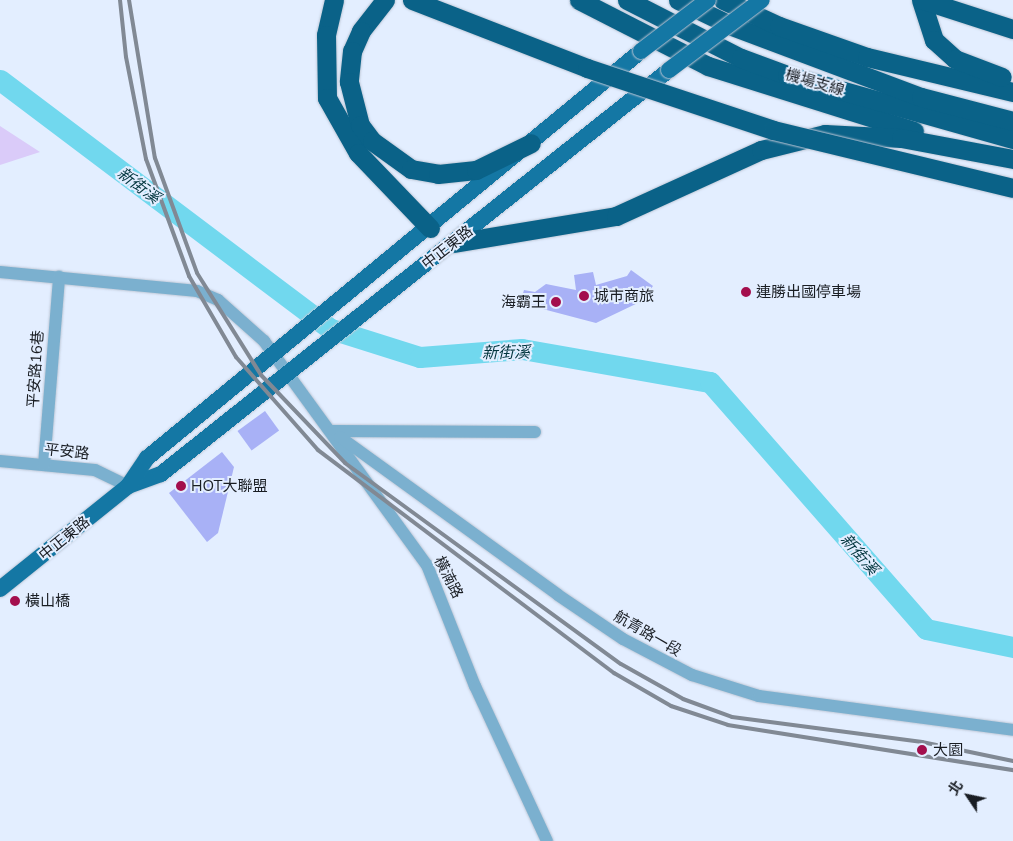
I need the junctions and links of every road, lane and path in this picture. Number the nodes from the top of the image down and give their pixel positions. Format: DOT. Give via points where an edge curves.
graph roads {
  1 [pos="334,0"];
  2 [pos="385,0"];
  3 [pos="412,0"];
  4 [pos="579,0"];
  5 [pos="627,0"];
  6 [pos="678,0"];
  7 [pos="708,0"];
  8 [pos="723,0"];
  9 [pos="762,0"];
  10 [pos="922,0"];
  11 [pos="590,5"];
  12 [pos="1013,29"];
  13 [pos="1013,80"];
  14 [pos="1013,92"];
  15 [pos="1013,121"];
  16 [pos="1013,139"];
  17 [pos="531,143"];
  18 [pos="1005,157"];
  19 [pos="1013,188"];
  20 [pos="430,228"];
  21 [pos="450,245"];
  22 [pos="0,272"];
  23 [pos="59,277"];
  24 [pos="274,354"];
  25 [pos="289,373"];
  26 [pos="329,427"];
  27 [pos="535,432"];
  28 [pos="0,461"];
  29 [pos="44,465"];
  30 [pos="128,486"];
  31 [pos="0,589"];
  32 [pos="1013,730"];
  33 [pos="547,841"];
  1 -- 20 [label="highway" via="326,35 327,98 358,153"];
  2 -- 17 [label="highway" via="361,31 352,51 349,82 360,125 372,141 411,169 438,174 476,170"];
  3 -- 19 [label="highway, bridge" via="587,68 755,124 875,158"];
  4 -- 11 [label="highway"];
  5 -- 16 [label="highway, 機場支線" via="778,72"];
  6 -- 15 [label="highway, 機場支線" via="732,26 921,97"];
  7 -- 17 [label="main road, 中正東路, bridge"];
  8 -- 14 [label="highway" via="779,26 867,57"];
  9 -- 21 [label="main road, 中正東路, bridge"];
  10 -- 12 [label="highway"];
  10 -- 13 [label="highway" via="934,40 955,59"];
  11 -- 18 [label="highway" via="708,66"];
  17 -- 20 [label="main road, 中正東路"];
  18 -- 21 [label="highway" via="901,138 825,134 761,150 616,216"];
  20 -- 21 [label="main road"];
  20 -- 24 [label="main road, 中正東路"];
  21 -- 25 [label="main road, 中正東路"];
  22 -- 23 [label="street, 橫湳路"];
  23 -- 24 [label="street, 橫湳路" via="208,294"];
  23 -- 29 [label="street, 平安路16巷"];
  24 -- 25 [label="street, 橫湳路"];
  24 -- 30 [label="main road, 中正東路" via="147,458"];
  25 -- 26 [label="street, 橫湳路"];
  25 -- 30 [label="main road, 中正東路" via="161,474"];
  26 -- 27 [label="street"];
  26 -- 32 [label="street, 航青路一段" via="558,595 623,639 692,675 769,698"];
  26 -- 33 [label="street, 橫湳路" via="427,565 475,686"];
  28 -- 29 [label="street, 平安路"];
  29 -- 30 [label="street, 平安路" via="95,470"];
  30 -- 31 [label="main road, 中正東路"];
}
